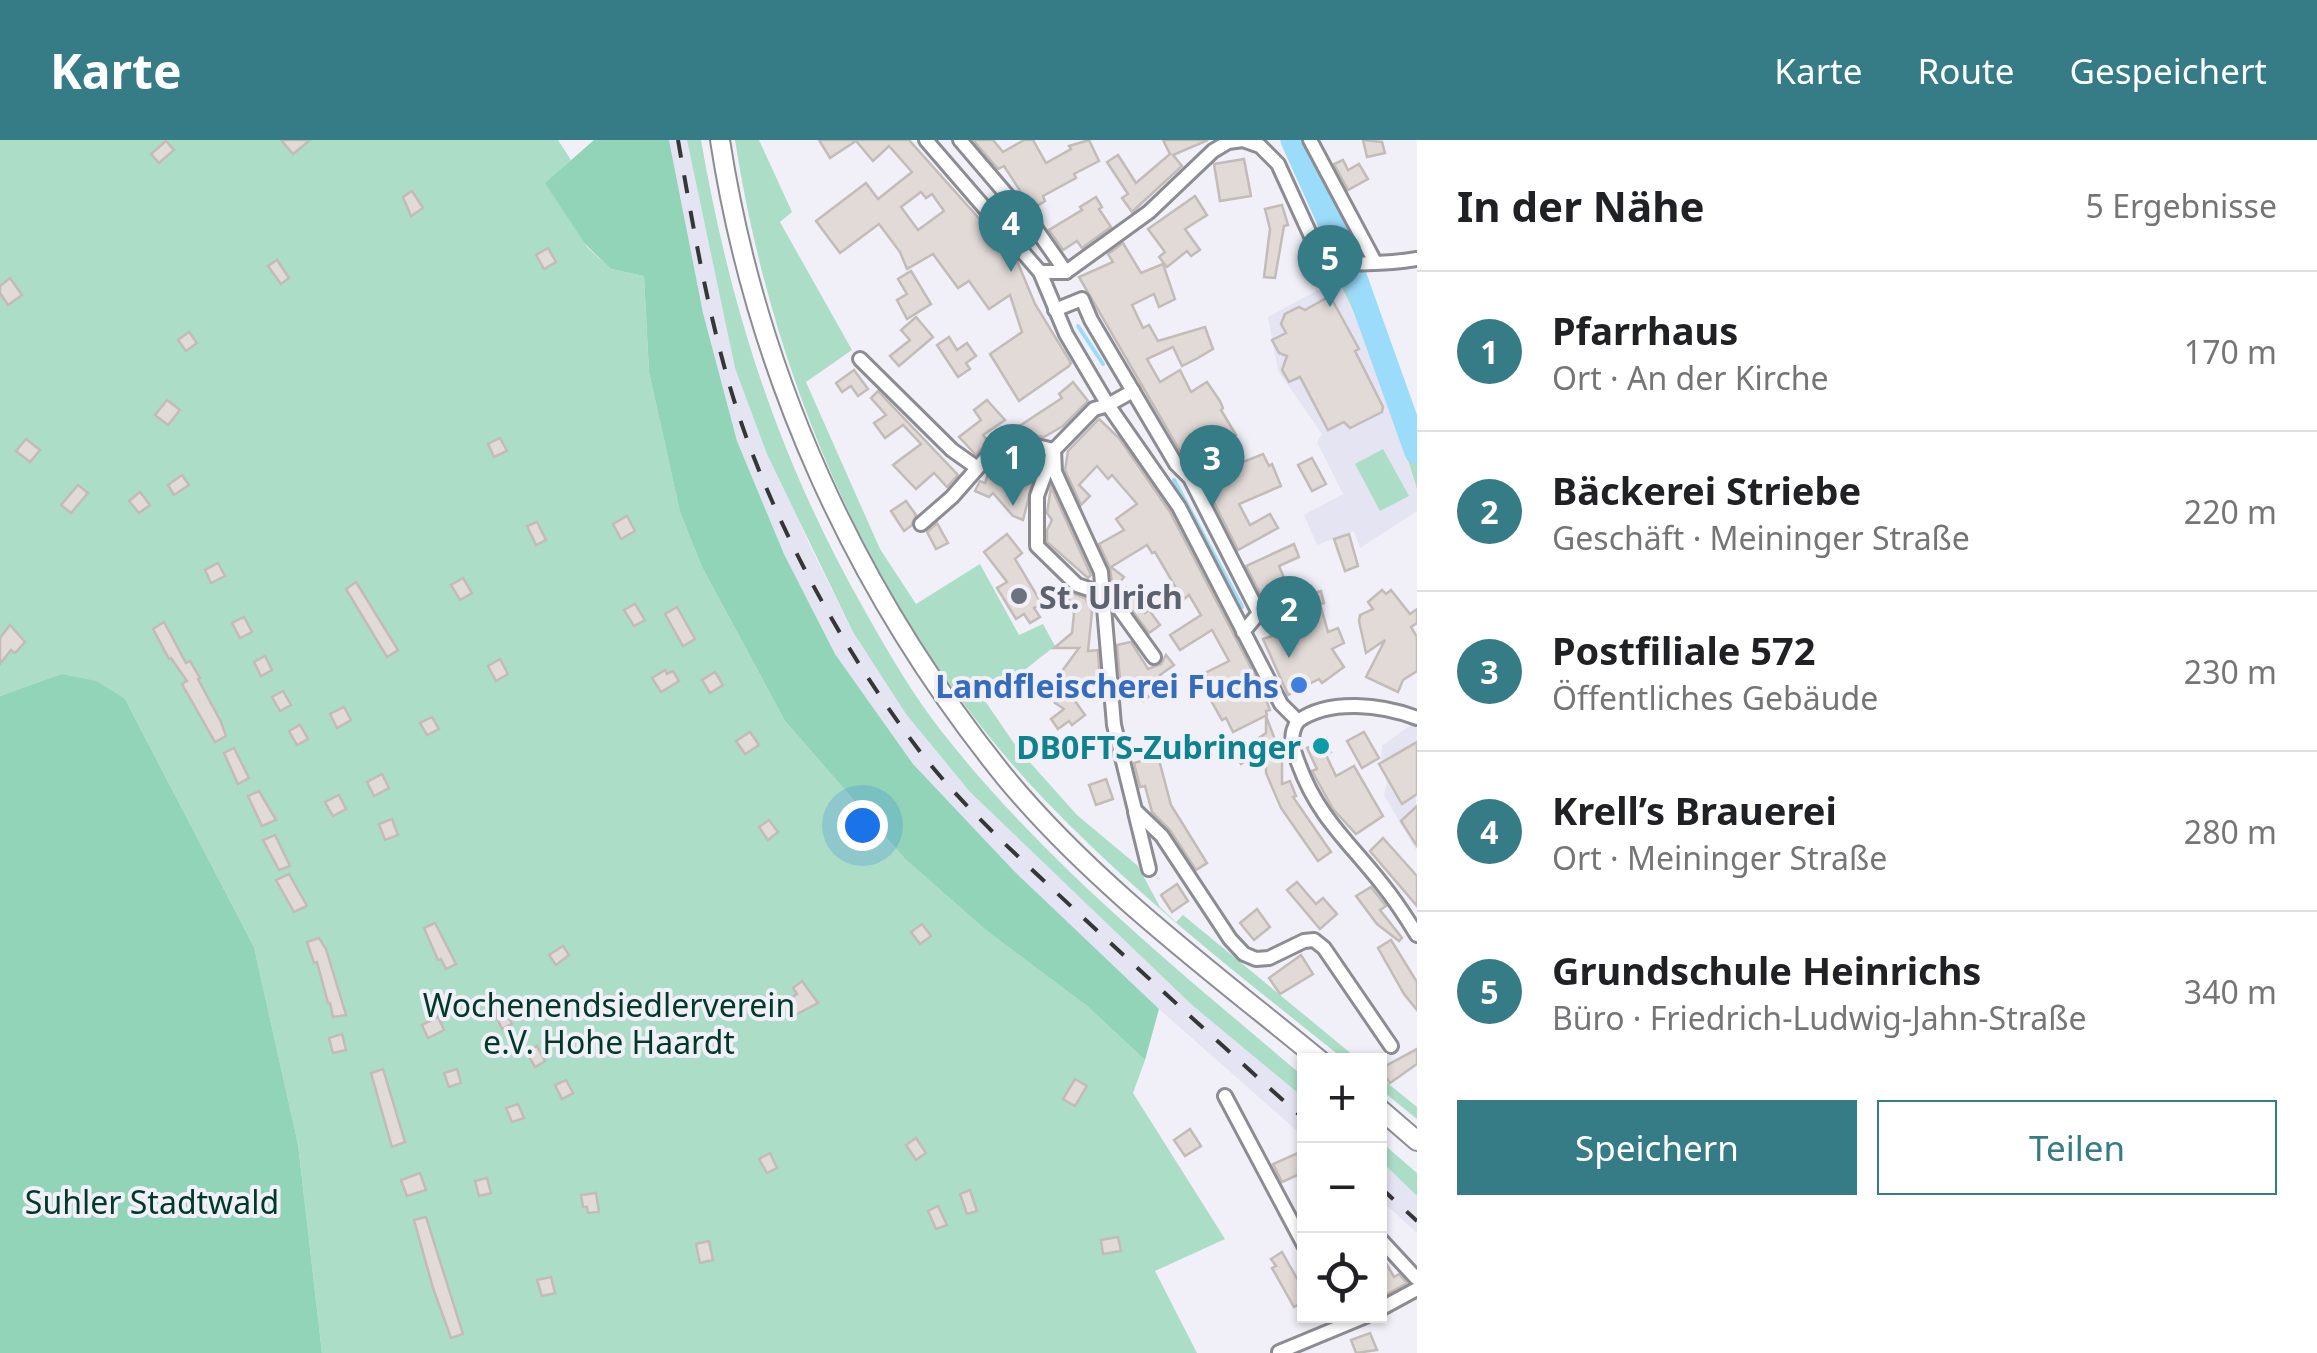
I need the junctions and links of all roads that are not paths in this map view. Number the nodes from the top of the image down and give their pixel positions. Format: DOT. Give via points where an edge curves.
graph roads {
  1 [pos="720,140"];
  2 [pos="926,140"];
  3 [pos="960,140"];
  4 [pos="1310,140"];
  5 [pos="1417,260"];
  6 [pos="1370,262"];
  7 [pos="1040,272"];
  8 [pos="1066,272"];
  9 [pos="1055,310"];
  10 [pos="860,360"];
  11 [pos="1133,391"];
  12 [pos="1108,405"];
  13 [pos="1054,450"];
  14 [pos="1176,464"];
  15 [pos="976,467"];
  16 [pos="1159,475"];
  17 [pos="921,524"];
  18 [pos="1210,542"];
  19 [pos="1104,594"];
  20 [pos="1243,632"];
  21 [pos="1154,657"];
  22 [pos="1417,718"];
  23 [pos="1298,721"];
  24 [pos="1135,810"];
  25 [pos="1149,869"];
  26 [pos="1417,935"];
  27 [pos="1391,1046"];
  28 [pos="1312,1053"];
  29 [pos="1225,1096"];
  30 [pos="1387,1115"];
  31 [pos="1417,1141"];
  32 [pos="1298,1233"];
  33 [pos="1387,1246"];
  34 [pos="1417,1278"];
  35 [pos="1417,1289"];
  36 [pos="1387,1305"];
  37 [pos="1349,1323"];
  38 [pos="1279,1352"];
  1 -- 28 [label="main road" via="777,374 858,556 925,670 1006,778 1100,876"];
  2 -- 7 [label="street"];
  3 -- 8 [label="street"];
  4 -- 6 [label="street"];
  5 -- 6 [label="street"];
  6 -- 8 [label="street" via="1321,258 1278,164 1243,140 1213,151 1149,212"];
  7 -- 8 [label="street"];
  7 -- 9 [label="street"];
  9 -- 11 [label="street" via="1082,299"];
  9 -- 12 [label="street"];
  10 -- 15 [label="street"];
  11 -- 12 [label="street"];
  11 -- 14 [label="street"];
  12 -- 13 [label="street" via="1094,408"];
  12 -- 16 [label="street"];
  13 -- 15 [label="street" via="1005,444"];
  13 -- 19 [label="street" via="1056,472 1101,572"];
  13 -- 19 [label="street" via="1037,496 1037,546 1078,585"];
  14 -- 16 [label="street"];
  14 -- 18 [label="street" via="1190,478"];
  15 -- 17 [label="street"];
  16 -- 18 [label="street"];
  18 -- 20 [label="street"];
  18 -- 20 [label="street" via="1259,613"];
  19 -- 21 [label="street"];
  19 -- 24 [label="street" via="1114,725"];
  20 -- 23 [label="street" via="1281,704"];
  22 -- 23 [label="street" via="1372,706 1318,711"];
  23 -- 26 [label="street" via="1292,741 1308,790"];
  24 -- 25 [label="street"];
  24 -- 27 [label="street" via="1162,836 1244,954 1269,958 1314,940"];
  29 -- 32 [label="street"];
  30 -- 31 [label="main road"];
  33 -- 34 [label="street"];
  35 -- 36 [label="street"];
  37 -- 38 [label="street"];
}
